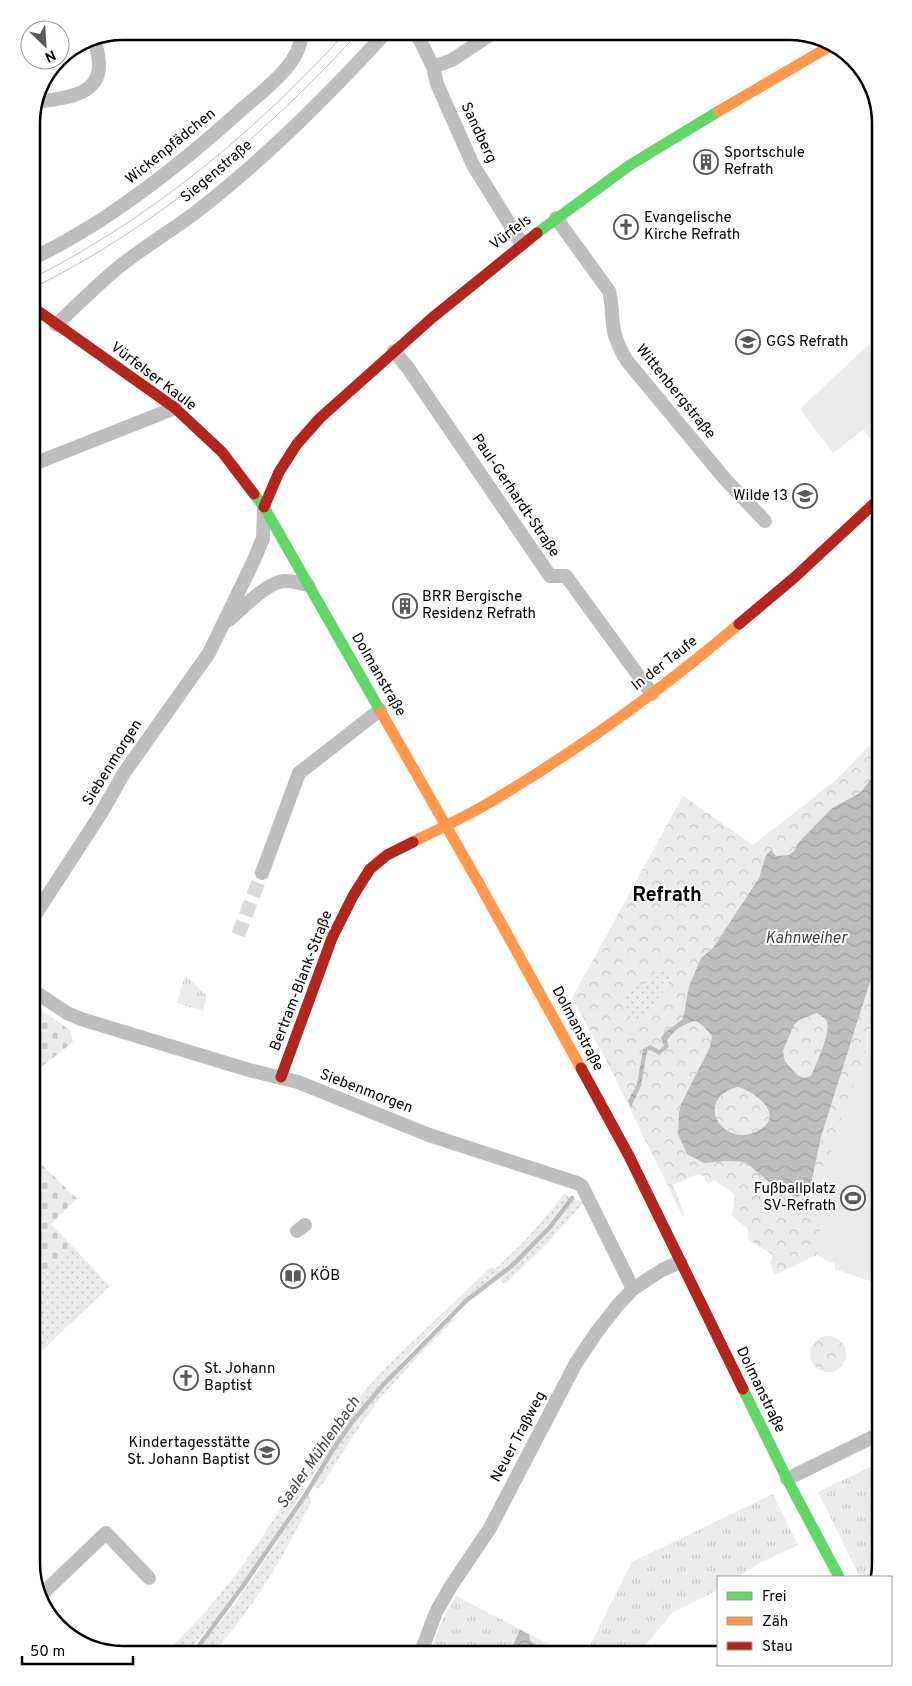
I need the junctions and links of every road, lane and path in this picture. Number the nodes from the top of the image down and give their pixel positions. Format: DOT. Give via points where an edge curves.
graph roads {
  1 [pos="299,40"];
  2 [pos="378,40"];
  3 [pos="420,40"];
  4 [pos="482,40"];
  5 [pos="96,44"];
  6 [pos="827,49"];
  7 [pos="433,67"];
  8 [pos="43,101"];
  9 [pos="556,218"];
  10 [pos="522,244"];
  11 [pos="40,254"];
  12 [pos="40,313"];
  13 [pos="56,325"];
  14 [pos="394,351"];
  15 [pos="175,408"];
  16 [pos="40,461"];
  17 [pos="872,505"];
  18 [pos="264,507"];
  19 [pos="765,521"];
  20 [pos="308,585"];
  21 [pos="224,624"];
  22 [pos="652,694"];
  23 [pos="380,710"];
  24 [pos="446,825"];
  25 [pos="262,872"];
  26 [pos="40,907"];
  27 [pos="40,996"];
  28 [pos="281,1077"];
  29 [pos="680,1262"];
  30 [pos="633,1289"];
  31 [pos="872,1437"];
  32 [pos="787,1479"];
  33 [pos="838,1576"];
  34 [pos="149,1578"];
  35 [pos="45,1591"];
  36 [pos="423,1646"];
  1 -- 11 [label="street, Wickenpfädchen" via="298,50 283,72 200,147 113,212"];
  2 -- 13 [label="street, Siegenstraße" via="304,118 246,171 199,210 114,271"];
  3 -- 7 [label="street, Sandberg"];
  4 -- 7 [label="street" via="452,60"];
  5 -- 8 [label="street" via="100,63 95,82 77,96"];
  6 -- 9 [label="street, Vürfels" via="652,150"];
  7 -- 10 [label="street, Sandberg" via="474,164"];
  9 -- 10 [label="street, Vürfels"];
  9 -- 19 [label="street, Wittenbergstraße" via="608,291 614,333 627,361 725,479"];
  10 -- 14 [label="street, Vürfels"];
  12 -- 13 [label="street, Vürfelser Kaule"];
  13 -- 15 [label="street, Vürfelser Kaule"];
  14 -- 18 [label="street, Vürfels" via="320,418 297,444 279,472"];
  14 -- 22 [label="street, Paul-Gerhardt-Straße" via="550,576 566,576"];
  15 -- 16 [label="street"];
  15 -- 18 [label="street, Vürfelser Kaule" via="222,452"];
  17 -- 22 [label="street, In der Taufe" via="795,576"];
  18 -- 20 [label="street, Dolmanstraße"];
  18 -- 21 [label="street, Siebenmorgen" via="263,538"];
  20 -- 21 [label="street, Siebenmorgen" via="279,582"];
  20 -- 23 [label="street, Dolmanstraße"];
  21 -- 26 [label="street, Siebenmorgen" via="209,654 124,773"];
  22 -- 24 [label="street, In der Taufe" via="541,771"];
  23 -- 24 [label="street, Dolmanstraße"];
  23 -- 25 [label="street" via="299,773"];
  24 -- 28 [label="street, Bertram-Blank-Straße" via="387,855 365,876 332,938"];
  24 -- 29 [label="street, Dolmanstraße" via="629,1156"];
  27 -- 28 [label="street, Siebenmorgen" via="81,1019"];
  28 -- 30 [label="street, Siebenmorgen" via="430,1134 582,1186"];
  29 -- 30 [label="street, Neuer Traßweg"];
  29 -- 32 [label="street, Dolmanstraße"];
  30 -- 36 [label="street, Neuer Traßweg" via="616,1306 576,1364 490,1528 436,1612"];
  31 -- 32 [label="street"];
  32 -- 33 [label="street, Dolmanstraße"];
  34 -- 35 [label="street" via="106,1534"];
}
